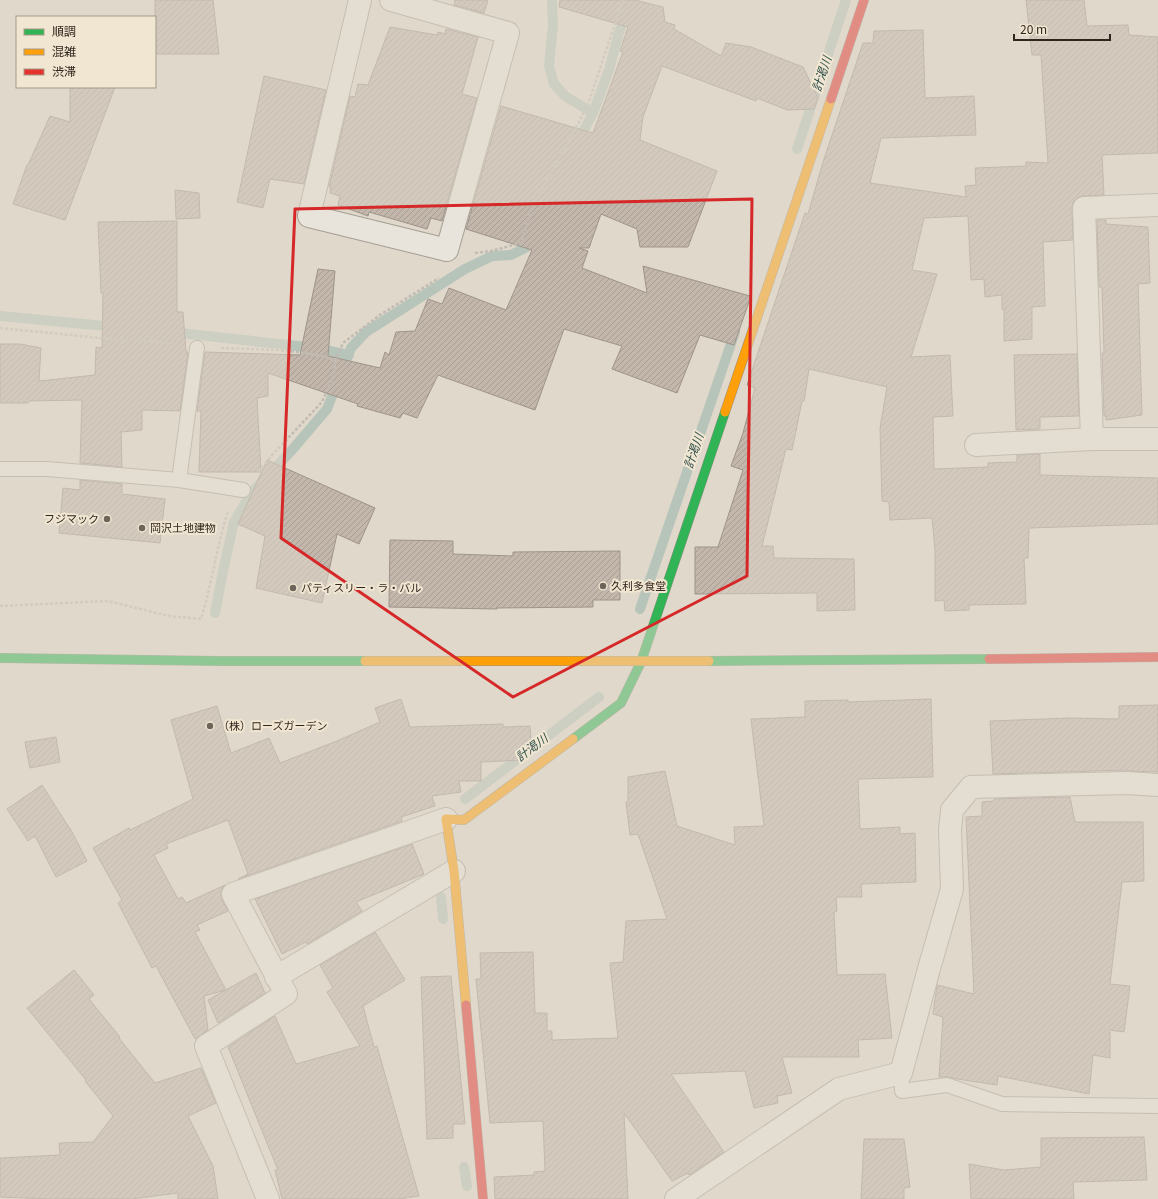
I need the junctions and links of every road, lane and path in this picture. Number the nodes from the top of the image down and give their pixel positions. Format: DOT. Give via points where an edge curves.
graph roads {
  1 [pos="360,0"];
  2 [pos="391,0"];
  3 [pos="623,0"];
  4 [pos="864,0"];
  5 [pos="584,112"];
  6 [pos="1158,205"];
  7 [pos="0,328"];
  8 [pos="343,343"];
  9 [pos="197,348"];
  10 [pos="335,361"];
  11 [pos="1092,439"];
  12 [pos="1158,439"];
  13 [pos="976,444"];
  14 [pos="0,469"];
  15 [pos="179,480"];
  16 [pos="243,490"];
  17 [pos="0,606"];
  18 [pos="1158,657"];
  19 [pos="0,658"];
  20 [pos="641,662"];
  21 [pos="1158,785"];
  22 [pos="446,819"];
  23 [pos="454,871"];
  24 [pos="276,977"];
  25 [pos="901,1073"];
  26 [pos="1158,1106"];
  27 [pos="268,1199"];
  28 [pos="483,1199"];
  29 [pos="676,1199"];
  1 -- 2 [label="street" via="309,216 447,250 508,33"];
  3 -- 5 [label="path"];
  4 -- 20 [label="street"];
  6 -- 11 [label="street" via="1084,208"];
  7 -- 9 [label="path" via="173,342"];
  8 -- 10 [label="path"];
  9 -- 10 [label="path" via="290,351 327,356"];
  9 -- 15 [label="lane"];
  10 -- 16 [label="path" via="334,375 322,402"];
  11 -- 12 [label="street"];
  11 -- 13 [label="street"];
  14 -- 15 [label="lane" via="47,469"];
  15 -- 16 [label="lane"];
  16 -- 17 [label="path" via="230,506 221,532 201,619 169,616 108,602"];
  18 -- 20 [label="street"];
  19 -- 20 [label="street"];
  20 -- 22 [label="street" via="621,703 464,820"];
  21 -- 25 [label="street" via="1127,783 971,787 952,810 952,889"];
  22 -- 23 [label="street"];
  22 -- 24 [label="street" via="233,894"];
  23 -- 24 [label="street"];
  23 -- 28 [label="street"];
  24 -- 27 [label="street" via="286,994 206,1046"];
  25 -- 26 [label="lane" via="902,1090 947,1085 1002,1104"];
  25 -- 29 [label="street" via="839,1089"];
}
